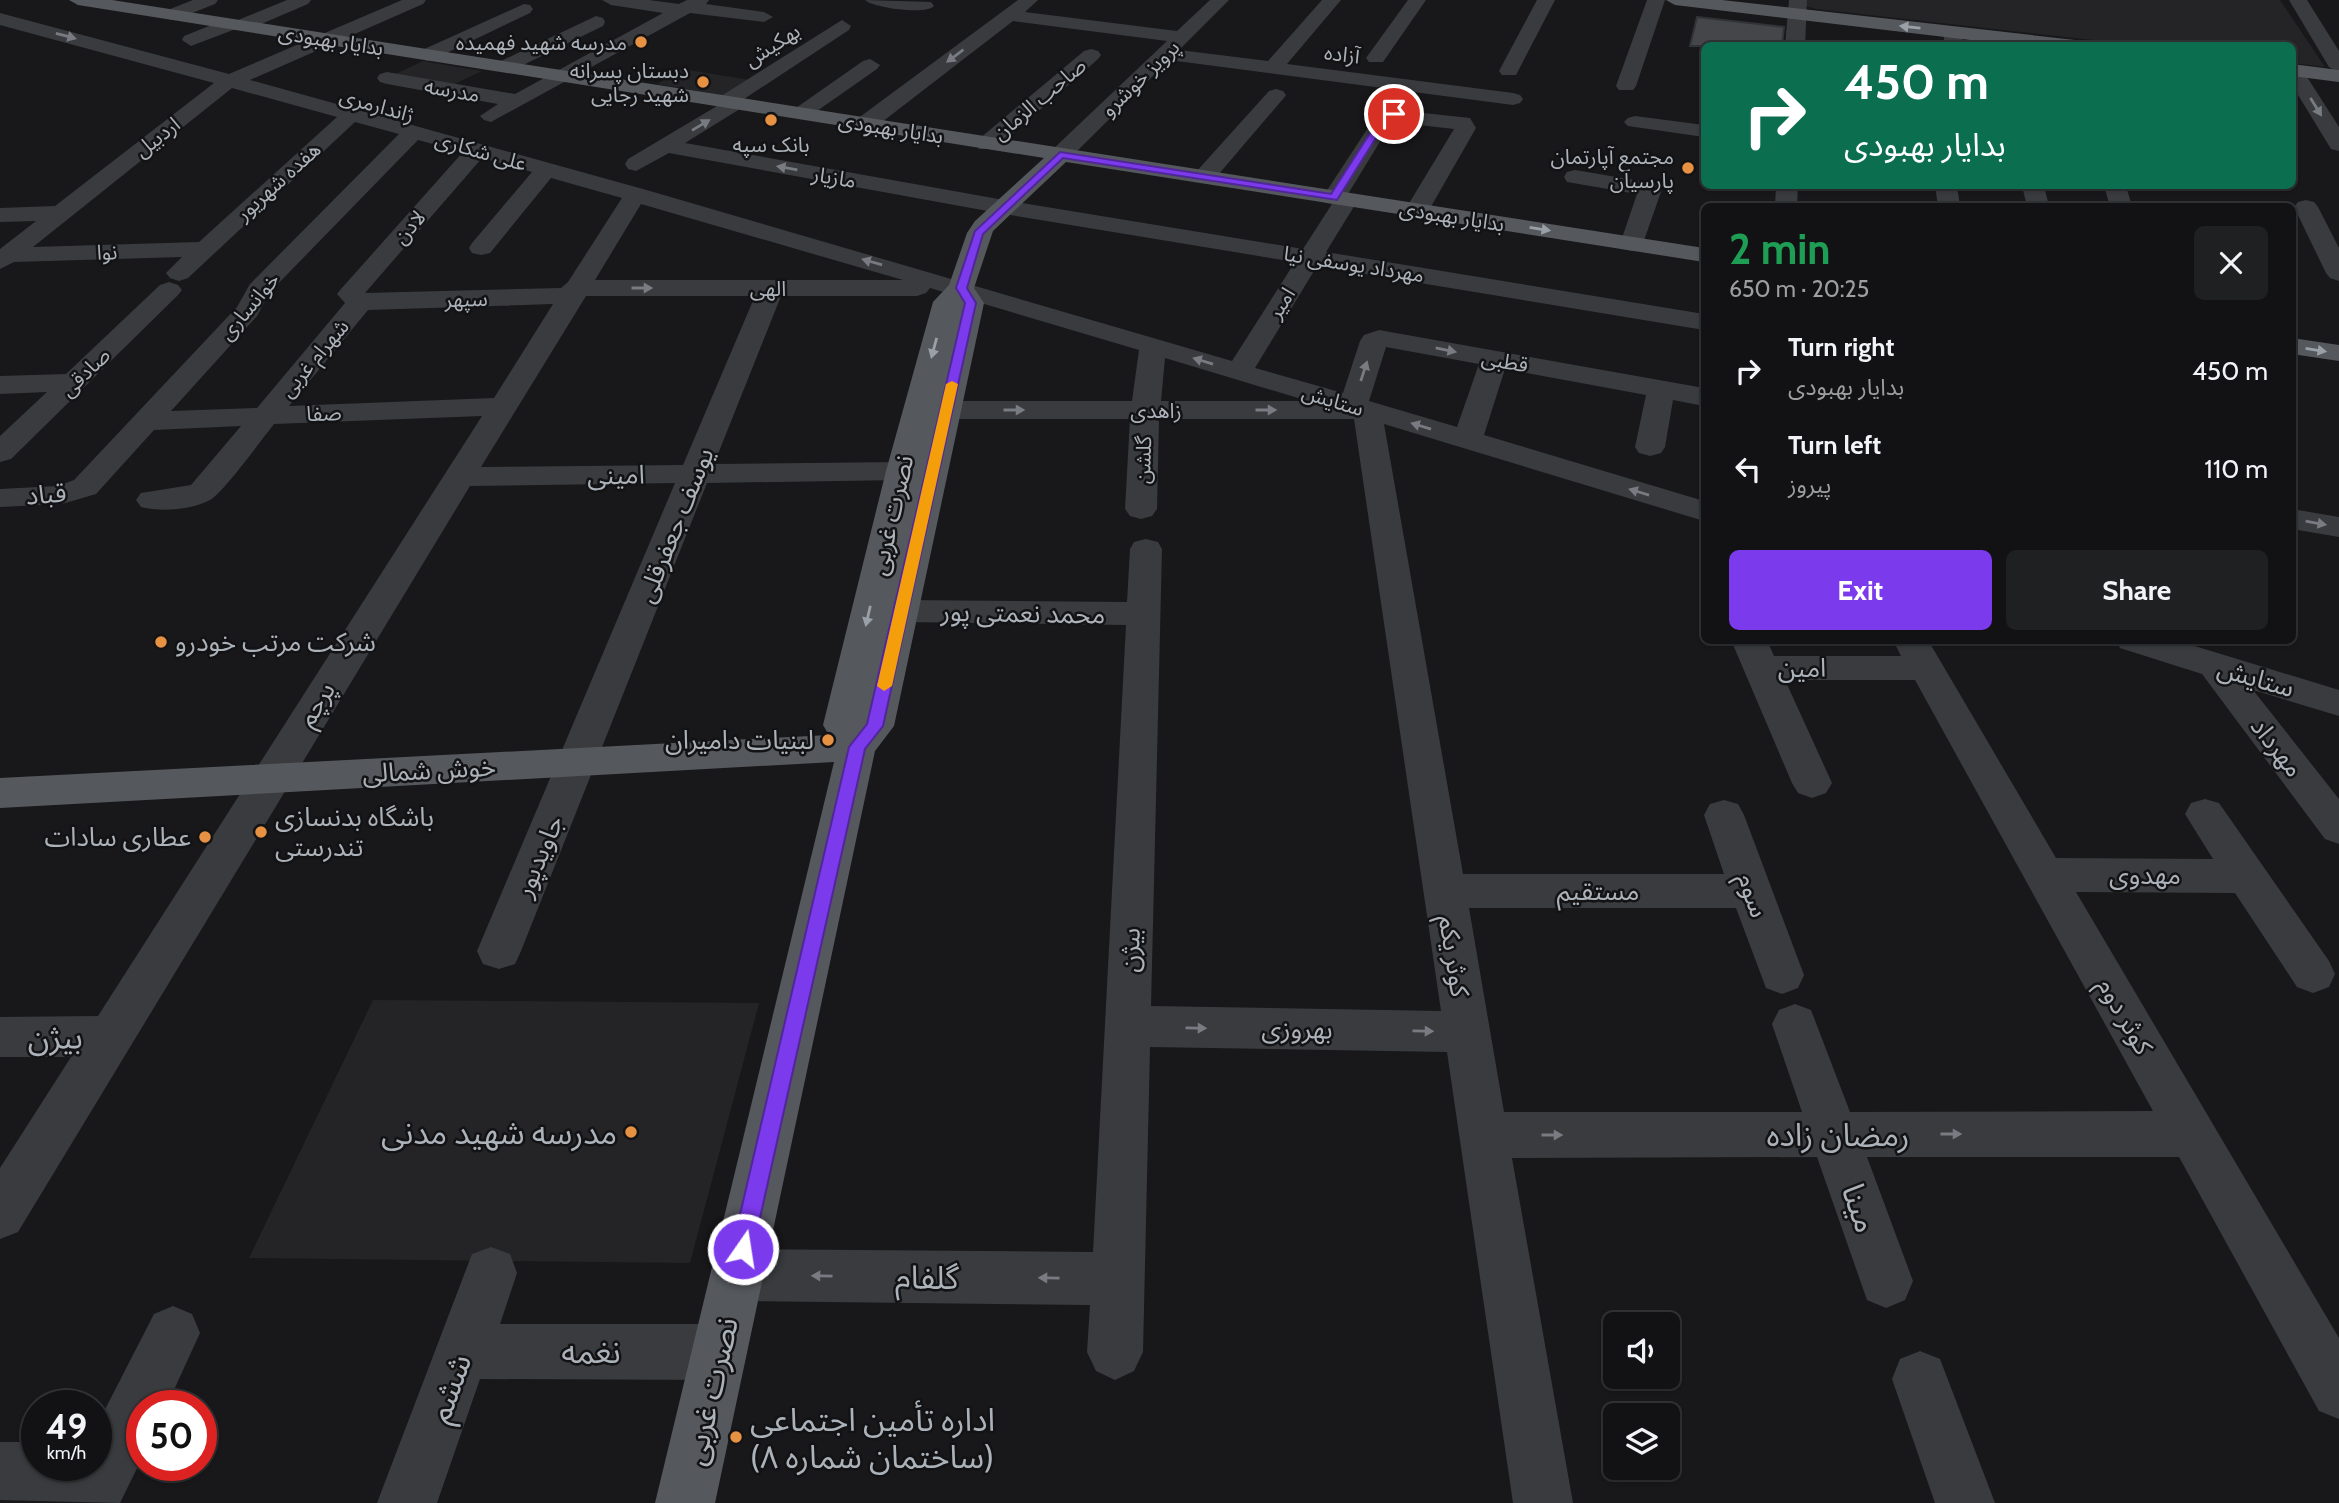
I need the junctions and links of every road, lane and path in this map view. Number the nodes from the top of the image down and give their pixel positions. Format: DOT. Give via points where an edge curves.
graph roads {
  1 [pos="78,0"];
  2 [pos="209,0"];
  3 [pos="302,0"];
  4 [pos="417,0"];
  5 [pos="611,0"];
  6 [pos="874,0"];
  7 [pos="1029,0"];
  8 [pos="1220,0"];
  9 [pos="1332,0"];
  10 [pos="1417,0"];
  11 [pos="1546,0"];
  12 [pos="1656,0"];
  13 [pos="1675,0"];
  14 [pos="2298,0"];
  15 [pos="113,2"];
  16 [pos="1709,2"];
  17 [pos="929,3"];
  18 [pos="690,6"];
  19 [pos="1797,7"];
  20 [pos="524,9"];
  21 [pos="171,15"];
  22 [pos="1009,15"];
  23 [pos="764,18"];
  24 [pos="908,18"];
  25 [pos="0,19"];
  26 [pos="596,22"];
  27 [pos="235,25"];
  28 [pos="842,26"];
  29 [pos="1181,37"];
  30 [pos="1953,38"];
  31 [pos="329,39"];
  32 [pos="191,40"];
  33 [pos="1795,42"];
  34 [pos="2014,42"];
  35 [pos="150,43"];
  36 [pos="1165,54"];
  37 [pos="427,55"];
  38 [pos="1091,55"];
  39 [pos="1376,58"];
  40 [pos="870,65"];
  41 [pos="504,67"];
  42 [pos="2339,67"];
  43 [pos="1273,68"];
  44 [pos="2296,70"];
  45 [pos="254,71"];
  46 [pos="1509,71"];
  47 [pos="2296,75"];
  48 [pos="564,76"];
  49 [pos="2339,76"];
  50 [pos="387,78"];
  51 [pos="231,80"];
  52 [pos="1626,86"];
  53 [pos="1276,95"];
  54 [pos="1513,99"];
  55 [pos="517,101"];
  56 [pos="731,103"];
  57 [pos="352,114"];
  58 [pos="800,114"];
  59 [pos="491,116"];
  60 [pos="1635,122"];
  61 [pos="864,124"];
  62 [pos="1701,131"];
  63 [pos="413,132"];
  64 [pos="987,144"];
  65 [pos="2339,144"];
  66 [pos="665,146"];
  67 [pos="477,150"];
  68 [pos="1060,155"];
  69 [pos="636,164"];
  70 [pos="547,170"];
  71 [pos="1203,177"];
  72 [pos="1576,177"];
  73 [pos="686,191"];
  74 [pos="635,195"];
  75 [pos="1340,199"];
  76 [pos="1004,207"];
  77 [pos="2306,207"];
  78 [pos="1417,211"];
  79 [pos="62,213"];
  80 [pos="0,215"];
  81 [pos="1632,244"];
  82 [pos="813,246"];
  83 [pos="205,248"];
  84 [pos="481,248"];
  85 [pos="1701,255"];
  86 [pos="1310,257"];
  87 [pos="4,258"];
  88 [pos="2339,273"];
  89 [pos="174,281"];
  90 [pos="783,288"];
  91 [pos="961,288"];
  92 [pos="572,292"];
  93 [pos="361,301"];
  94 [pos="1701,322"];
  95 [pos="1153,345"];
  96 [pos="2296,347"];
  97 [pos="2339,353"];
  98 [pos="1495,359"];
  99 [pos="1239,371"];
  100 [pos="74,383"];
  101 [pos="0,385"];
  102 [pos="1661,389"];
  103 [pos="1701,396"];
  104 [pos="501,406"];
  105 [pos="1360,408"];
  106 [pos="946,410"];
  107 [pos="1145,410"];
  108 [pos="266,415"];
  109 [pos="148,421"];
  110 [pos="1467,440"];
  111 [pos="1650,447"];
  112 [pos="0,453"];
  113 [pos="901,471"];
  114 [pos="696,474"];
  115 [pos="457,477"];
  116 [pos="89,483"];
  117 [pos="14,497"];
  118 [pos="152,500"];
  119 [pos="1141,509"];
  120 [pos="1697,509"];
  121 [pos="2296,520"];
  122 [pos="0,526"];
  123 [pos="1701,527"];
  124 [pos="2339,527"];
  125 [pos="1146,549"];
  126 [pos="903,611"];
  127 [pos="1144,614"];
  128 [pos="2146,644"];
  129 [pos="1755,654"];
  130 [pos="1918,654"];
  131 [pos="2215,666"];
  132 [pos="2339,702"];
  133 [pos="857,747"];
  134 [pos="579,762"];
  135 [pos="270,779"];
  136 [pos="1812,783"];
  137 [pos="0,793"];
  138 [pos="2206,814"];
  139 [pos="1724,815"];
  140 [pos="2339,828"];
  141 [pos="2044,875"];
  142 [pos="2247,876"];
  143 [pos="1444,891"];
  144 [pos="1751,891"];
  145 [pos="499,951"];
  146 [pos="2313,974"];
  147 [pos="1782,975"];
  148 [pos="1795,1024"];
  149 [pos="1127,1026"];
  150 [pos="1466,1032"];
  151 [pos="110,1036"];
  152 [pos="0,1037"];
  153 [pos="1834,1134"];
  154 [pos="2192,1134"];
  155 [pos="1484,1135"];
  156 [pos="0,1214"];
  157 [pos="491,1273"];
  158 [pos="737,1275"];
  159 [pos="1117,1279"];
  160 [pos="1886,1281"];
  161 [pos="173,1333"];
  162 [pos="462,1351"];
  163 [pos="719,1352"];
  164 [pos="1115,1352"];
  165 [pos="1920,1379"];
  166 [pos="2339,1391"];
  167 [pos="0,1471"];
  168 [pos="97,1488"];
  169 [pos="407,1503"];
  170 [pos="685,1503"];
  171 [pos="1543,1503"];
  172 [pos="1965,1503"];
  1 -- 15 [label="main road, بدایار بهبودی"];
  2 -- 21 [label="street"];
  3 -- 27 [label="street"];
  4 -- 31 [label="street, اردبیل"];
  5 -- 18 [label="street"];
  6 -- 17 [label="street"];
  7 -- 22 [label="street"];
  8 -- 29 [label="street, پرویز خوشرو"];
  9 -- 43 [label="street"];
  10 -- 39 [label="street"];
  11 -- 46 [label="street"];
  12 -- 52 [label="street"];
  13 -- 16 [label="main road"];
  14 -- 42 [label="street"];
  15 -- 21 [label="main road, بدایار بهبودی"];
  16 -- 19 [label="main road"];
  17 -- 24 [label="street"];
  18 -- 23 [label="street"];
  18 -- 48 [label="street"];
  30 -- 19 [label="main road, one-way"];
  19 -- 33 [label="street"];
  20 -- 37 [label="street"];
  21 -- 27 [label="main road, بدایار بهبودی"];
  22 -- 29 [label="street"];
  22 -- 61 [label="street, one-way"];
  25 -- 51 [label="street, علی شکاری, one-way"];
  26 -- 41 [label="street"];
  27 -- 31 [label="main road, بدایار بهبودی"];
  27 -- 32 [label="street"];
  28 -- 56 [label="street, بهکیش"];
  29 -- 36 [label="street, پرویز خوشرو"];
  30 -- 34 [label="main road"];
  31 -- 37 [label="main road, بدایار بهبودی"];
  31 -- 45 [label="street, اردبیل"];
  35 -- 45 [label="street, ژاندارمری"];
  36 -- 43 [label="street, آزاده"];
  36 -- 68 [label="street, پرویز خوشرو"];
  37 -- 41 [label="main road, بدایار بهبودی"];
  38 -- 64 [label="street, صاحب الزمان"];
  40 -- 58 [label="street"];
  41 -- 48 [label="main road, بدایار بهبودی"];
  43 -- 54 [label="street, آزاده"];
  44 -- 49 [label="main road"];
  45 -- 51 [label="street, اردبیل"];
  45 -- 73 [label="street, ژاندارمری"];
  47 -- 65 [label="street, one-way"];
  48 -- 55 [label="street"];
  48 -- 56 [label="main road, بدایار بهبودی"];
  50 -- 55 [label="street, مدرسه"];
  51 -- 57 [label="street, علی شکاری"];
  51 -- 79 [label="street, اردبیل"];
  53 -- 71 [label="street"];
  55 -- 59 [label="street"];
  56 -- 58 [label="main road, بدایار بهبودی"];
  66 -- 56 [label="street, one-way"];
  57 -- 63 [label="street, علی شکاری"];
  57 -- 83 [label="street, هفده شهریور"];
  58 -- 61 [label="main road, بدایار بهبودی"];
  60 -- 62 [label="street"];
  61 -- 64 [label="main road, بدایار بهبودی"];
  63 -- 67 [label="street, علی شکاری"];
  63 -- 109 [label="street, خوانساری" via="259,289 247,310"];
  64 -- 68 [label="main road, بدایار بهبودی"];
  66 -- 69 [label="street"];
  76 -- 66 [label="street, مازیار, one-way"];
  67 -- 70 [label="street, علی شکاری"];
  67 -- 93 [label="street, لادن" via="350,294"];
  68 -- 71 [label="main road, بدایار بهبودی"];
  68 -- 76 [label="main road, نصرت غربی"];
  70 -- 74 [label="street, علی شکاری"];
  70 -- 84 [label="street"];
  71 -- 75 [label="main road, بدایار بهبودی"];
  72 -- 81 [label="street" via="1650,189"];
  74 -- 82 [label="street, علی شکاری"];
  74 -- 92 [label="street, پرچم"];
  75 -- 78 [label="main road, بدایار بهبودی"];
  75 -- 78 [label="street, امیر" via="1386,115 1465,125"];
  75 -- 86 [label="street, امیر"];
  76 -- 86 [label="street, مهرداد یوسفی نیا"];
  76 -- 91 [label="main road, نصرت غربی" via="979,233"];
  77 -- 88 [label="street"];
  78 -- 81 [label="main road, بدایار بهبودی, one-way"];
  79 -- 80 [label="street"];
  79 -- 87 [label="street, اردبیل"];
  81 -- 85 [label="main road, بدایار بهبودی"];
  82 -- 90 [label="street, یوسف جعفرقلی"];
  91 -- 82 [label="street, علی شکاری, one-way"];
  83 -- 87 [label="street, نوا"];
  83 -- 89 [label="street, هفده شهریور"];
  86 -- 94 [label="street, مهرداد یوسفی نیا"];
  86 -- 99 [label="street, امیر"];
  89 -- 100 [label="street, صادقی"];
  90 -- 91 [label="street, الهی"];
  92 -- 90 [label="street, الهی, one-way"];
  90 -- 114 [label="street, یوسف جعفرقلی"];
  91 -- 95 [label="street, ستایش"];
  91 -- 106 [label="main road, نصرت غربی" via="971,303"];
  91 -- 113 [label="main road, نصرت غربی, one-way" via="946,302"];
  92 -- 93 [label="street, سپهر"];
  92 -- 104 [label="street, پرچم"];
  93 -- 108 [label="street, شهرام غربی"];
  99 -- 95 [label="street, ستایش, one-way"];
  95 -- 107 [label="street, گلشن"];
  96 -- 97 [label="main road, one-way"];
  98 -- 102 [label="street, قطبی"];
  105 -- 98 [label="street, قطبی, one-way" via="1374,341 1379,338"];
  98 -- 110 [label="street"];
  99 -- 105 [label="street, ستایش"];
  100 -- 101 [label="street"];
  100 -- 112 [label="street, صادقی"];
  102 -- 103 [label="street, قطبی"];
  102 -- 111 [label="street"];
  104 -- 108 [label="street, صفا"];
  104 -- 115 [label="street, پرچم"];
  107 -- 105 [label="street, زاهدی, one-way"];
  110 -- 105 [label="street, ستایش, one-way"];
  105 -- 143 [label="street, کوثر یکم"];
  106 -- 107 [label="street, زاهدی, one-way"];
  106 -- 126 [label="main road, نصرت غربی"];
  107 -- 119 [label="street, گلشن"];
  108 -- 109 [label="street, صفا"];
  108 -- 118 [label="street, شهرام غربی" via="202,492 187,498"];
  109 -- 116 [label="street, خوانساری"];
  120 -- 110 [label="street, ستایش, one-way"];
  113 -- 114 [label="street, امینی"];
  113 -- 133 [label="main road, نصرت غربی, one-way" via="842,725"];
  114 -- 115 [label="street, امینی"];
  114 -- 134 [label="street, یوسف جعفرقلی"];
  115 -- 135 [label="street, پرچم"];
  116 -- 117 [label="street, قباد" via="75,493"];
  117 -- 122 [label="street"];
  120 -- 123 [label="street"];
  121 -- 124 [label="street, one-way"];
  125 -- 127 [label="street, بیژن"];
  126 -- 127 [label="street, محمد نعمتی پور"];
  126 -- 133 [label="main road, نصرت غربی" via="875,726"];
  127 -- 149 [label="street, بیژن"];
  128 -- 131 [label="street, ستایش"];
  129 -- 130 [label="street, امین"];
  129 -- 136 [label="street, امین"];
  130 -- 141 [label="street, کوثر دوم"];
  131 -- 132 [label="street, ستایش"];
  131 -- 140 [label="street, مهرداد"];
  133 -- 134 [label="main road, خوش شمالی"];
  133 -- 158 [label="main road, نصرت غربی"];
  134 -- 135 [label="main road, خوش شمالی"];
  134 -- 145 [label="street, جاویدپور"];
  135 -- 137 [label="main road, خوش شمالی"];
  135 -- 151 [label="street, پرچم"];
  138 -- 142 [label="street"];
  139 -- 144 [label="street, سوم"];
  141 -- 142 [label="street, مهدوی"];
  141 -- 154 [label="street, کوثر دوم"];
  142 -- 146 [label="street"];
  143 -- 144 [label="street, مستقیم"];
  143 -- 150 [label="street, کوثر یکم"];
  144 -- 147 [label="street, سوم"];
  148 -- 153 [label="street, مینا"];
  149 -- 150 [label="street, بهروزی, one-way"];
  149 -- 159 [label="street, بیژن"];
  150 -- 155 [label="street, کوثر یکم"];
  151 -- 152 [label="street, بیژن"];
  151 -- 156 [label="street, پرچم"];
  153 -- 154 [label="street, رمضان زاده, one-way"];
  155 -- 153 [label="street, رمضان زاده, one-way"];
  153 -- 160 [label="street, مینا"];
  154 -- 166 [label="street, کوثر دوم"];
  155 -- 171 [label="street, کوثر یکم"];
  157 -- 162 [label="street, ششم"];
  159 -- 158 [label="street, گلفام, one-way"];
  158 -- 163 [label="main road, نصرت غربی"];
  159 -- 164 [label="street, بیژن"];
  161 -- 168 [label="street"];
  162 -- 163 [label="street, نغمه"];
  162 -- 169 [label="street, ششم"];
  163 -- 170 [label="main road, نصرت غربی"];
  165 -- 172 [label="street"];
  167 -- 168 [label="street"];
}
